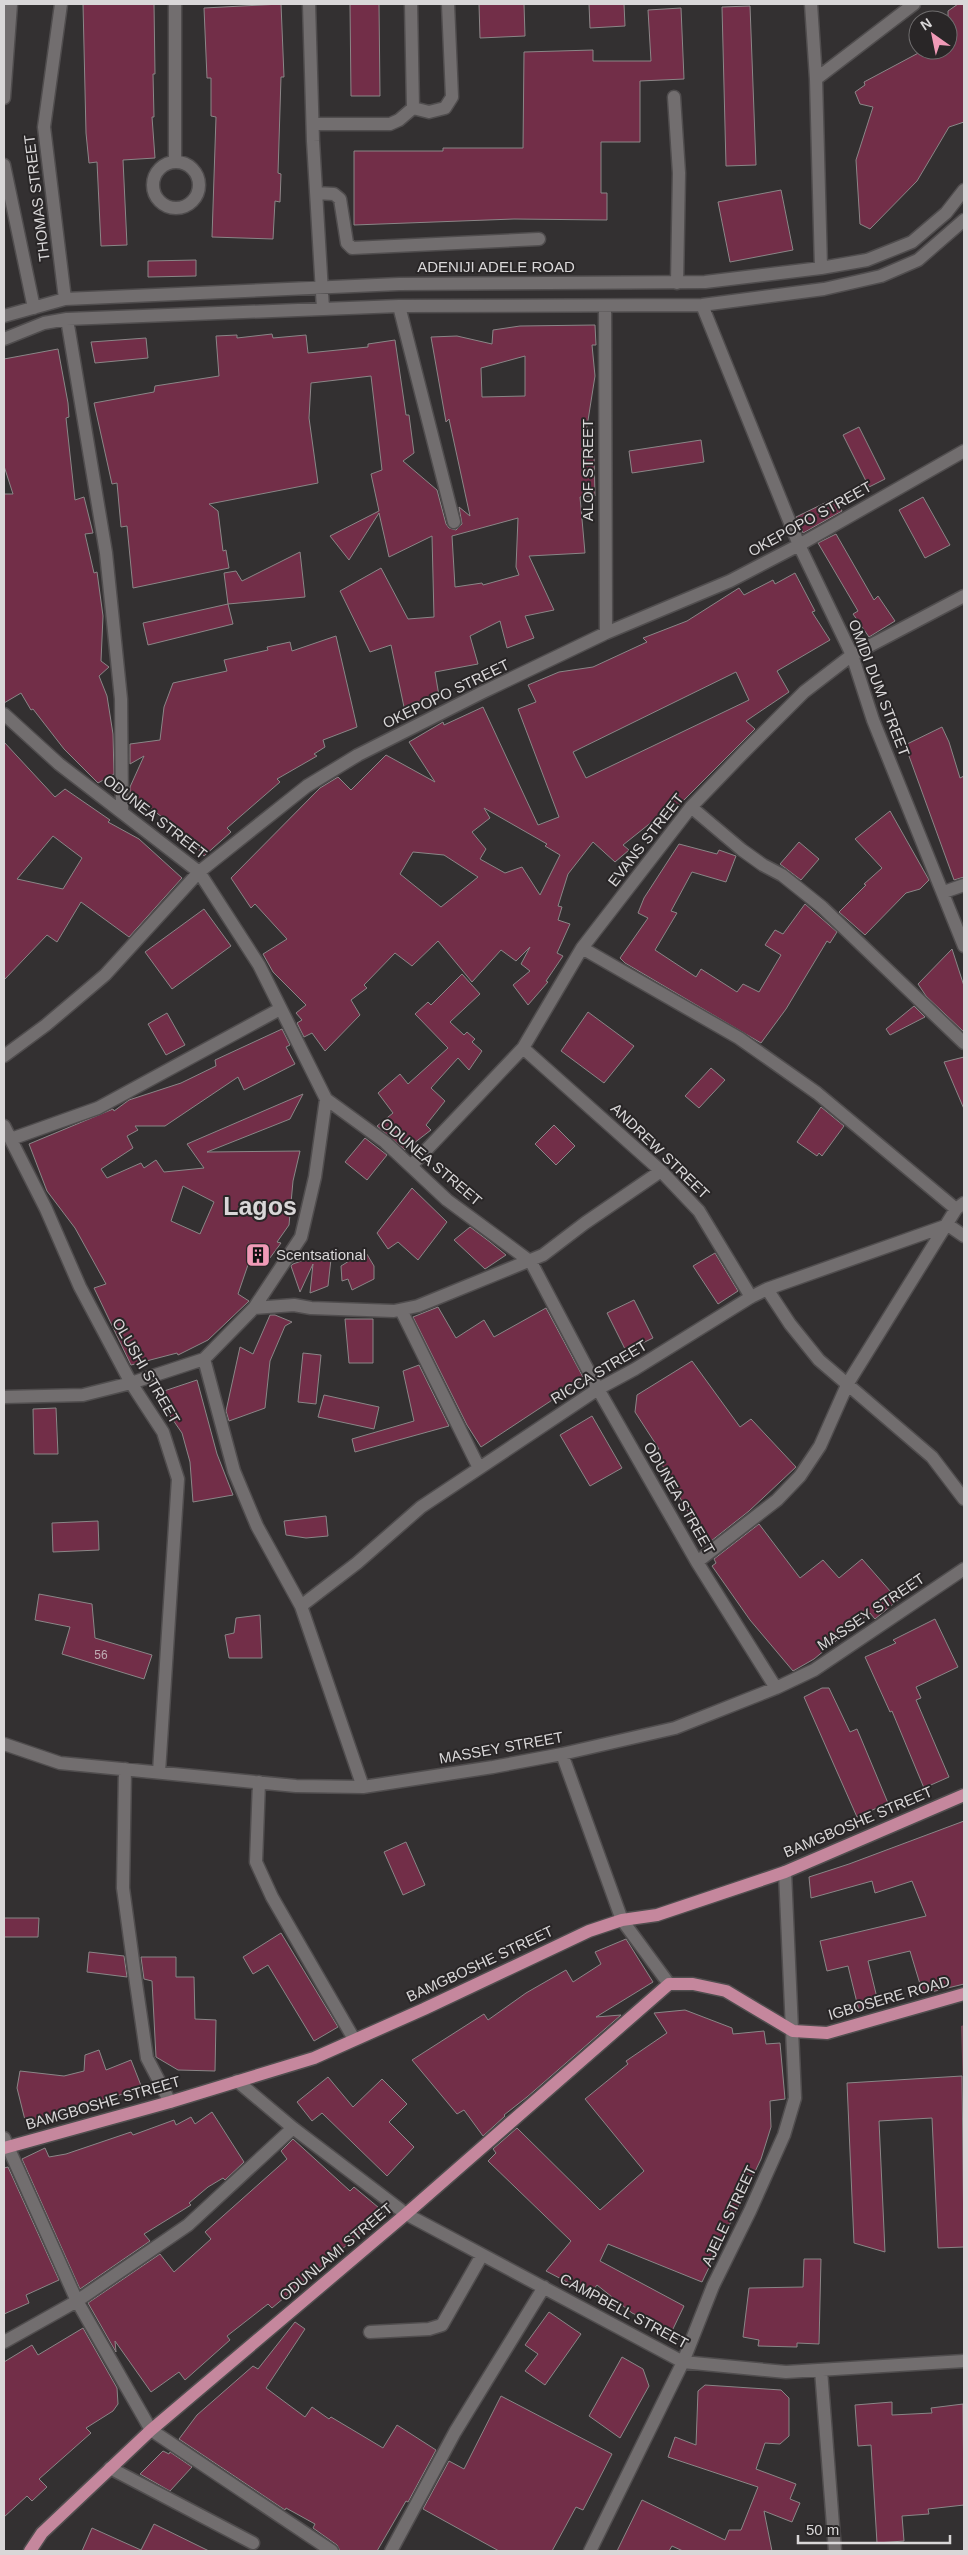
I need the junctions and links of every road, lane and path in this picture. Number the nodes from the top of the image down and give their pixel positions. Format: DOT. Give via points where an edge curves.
graph roads {
  1 [pos="11,4"];
  2 [pos="62,4"];
  3 [pos="175,4"];
  4 [pos="309,4"];
  5 [pos="411,4"];
  6 [pos="448,4"];
  7 [pos="811,4"];
  8 [pos="914,4"];
  9 [pos="816,79"];
  10 [pos="674,97"];
  11 [pos="4,98"];
  12 [pos="413,108"];
  13 [pos="313,124"];
  14 [pos="175,162"];
  15 [pos="4,165"];
  16 [pos="964,190"];
  17 [pos="316,193"];
  18 [pos="964,220"];
  19 [pos="539,239"];
  20 [pos="821,268"];
  21 [pos="677,283"];
  22 [pos="322,287"];
  23 [pos="65,299"];
  24 [pos="702,305"];
  25 [pos="399,306"];
  26 [pos="605,307"];
  27 [pos="34,308"];
  28 [pos="323,309"];
  29 [pos="4,316"];
  30 [pos="67,319"];
  31 [pos="4,339"];
  32 [pos="964,451"];
  33 [pos="454,522"];
  34 [pos="799,545"];
  35 [pos="964,596"];
  36 [pos="606,633"];
  37 [pos="852,655"];
  38 [pos="4,714"];
  39 [pos="691,807"];
  40 [pos="122,810"];
  41 [pos="199,872"];
  42 [pos="964,885"];
  43 [pos="944,892"];
  44 [pos="964,946"];
  45 [pos="582,948"];
  46 [pos="280,1009"];
  47 [pos="964,1043"];
  48 [pos="523,1048"];
  49 [pos="4,1056"];
  50 [pos="326,1099"];
  51 [pos="4,1126"];
  52 [pos="11,1139"];
  53 [pos="412,1165"];
  54 [pos="660,1172"];
  55 [pos="960,1206"];
  56 [pos="948,1224"];
  57 [pos="964,1236"];
  58 [pos="531,1262"];
  59 [pos="767,1289"];
  60 [pos="751,1297"];
  61 [pos="254,1308"];
  62 [pos="401,1310"];
  63 [pos="204,1359"];
  64 [pos="131,1383"];
  65 [pos="848,1383"];
  66 [pos="598,1389"];
  67 [pos="4,1397"];
  68 [pos="479,1468"];
  69 [pos="964,1499"];
  70 [pos="697,1562"];
  71 [pos="964,1569"];
  72 [pos="301,1606"];
  73 [pos="776,1688"];
  74 [pos="4,1744"];
  75 [pos="562,1754"];
  76 [pos="125,1769"];
  77 [pos="159,1772"];
  78 [pos="259,1782"];
  79 [pos="364,1787"];
  80 [pos="964,1795"];
  81 [pos="784,1872"];
  82 [pos="622,1920"];
  83 [pos="668,1984"];
  84 [pos="964,1994"];
  85 [pos="793,2031"];
  86 [pos="354,2040"];
  87 [pos="237,2081"];
  88 [pos="170,2102"];
  89 [pos="293,2128"];
  90 [pos="5,2144"];
  91 [pos="406,2214"];
  92 [pos="482,2255"];
  93 [pos="544,2287"];
  94 [pos="77,2302"];
  95 [pos="370,2332"];
  96 [pos="4,2342"];
  97 [pos="964,2361"];
  98 [pos="684,2362"];
  99 [pos="821,2370"];
  100 [pos="150,2430"];
  101 [pos="110,2468"];
  102 [pos="253,2543"];
  103 [pos="30,2551"];
  104 [pos="332,2551"];
  105 [pos="392,2551"];
  106 [pos="590,2551"];
  107 [pos="835,2551"];
  1 -- 11 [label="street"];
  2 -- 23 [label="street, THOMAS STREET" via="44,127"];
  3 -- 14 [label="street"];
  4 -- 13 [label="street"];
  5 -- 12 [label="street"];
  6 -- 12 [label="street" via="452,97 445,108 428,112"];
  7 -- 9 [label="street"];
  8 -- 9 [label="street"];
  9 -- 20 [label="street"];
  10 -- 21 [label="street" via="679,173"];
  12 -- 13 [label="street" via="390,124"];
  13 -- 17 [label="street"];
  15 -- 27 [label="street"];
  16 -- 20 [label="street, ADENIJI ADELE ROAD" via="946,213 912,242 867,260"];
  17 -- 19 [label="street" via="334,194 340,199 347,243 352,248"];
  17 -- 22 [label="street"];
  18 -- 24 [label="street" via="918,260 881,276 824,289"];
  20 -- 21 [label="street, ADENIJI ADELE ROAD"];
  21 -- 22 [label="street, ADENIJI ADELE ROAD"];
  22 -- 23 [label="street, ADENIJI ADELE ROAD"];
  22 -- 28 [label="street"];
  23 -- 27 [label="street, ADENIJI ADELE ROAD"];
  24 -- 26 [label="street"];
  24 -- 34 [label="street, OMIDI DUM STREET"];
  25 -- 26 [label="street"];
  25 -- 28 [label="street"];
  25 -- 33 [label="street"];
  26 -- 36 [label="street, ALOF STREET"];
  27 -- 29 [label="street, ADENIJI ADELE ROAD"];
  28 -- 30 [label="street"];
  30 -- 31 [label="street" via="44,323"];
  30 -- 40 [label="street" via="106,553 121,699"];
  32 -- 34 [label="street, OKEPOPO STREET"];
  34 -- 36 [label="street, OKEPOPO STREET" via="730,581"];
  34 -- 37 [label="street, OMIDI DUM STREET"];
  35 -- 37 [label="street, EVANS STREET"];
  36 -- 41 [label="street, OKEPOPO STREET" via="358,755 307,786"];
  37 -- 39 [label="street, EVANS STREET" via="804,692"];
  37 -- 43 [label="street, OMIDI DUM STREET" via="872,720"];
  38 -- 40 [label="street, ODUNEA STREET" via="59,764"];
  39 -- 45 [label="street, EVANS STREET"];
  39 -- 47 [label="street" via="742,850 782,875 822,907"];
  40 -- 41 [label="street, ODUNEA STREET"];
  41 -- 46 [label="street, ODUNEA STREET" via="259,965"];
  41 -- 49 [label="street, OKEPOPO STREET" via="105,975"];
  42 -- 43 [label="street"];
  43 -- 44 [label="street, OMIDI DUM STREET"];
  45 -- 48 [label="street, EVANS STREET"];
  45 -- 55 [label="street" via="739,1038 817,1093"];
  46 -- 50 [label="street, ODUNEA STREET"];
  46 -- 52 [label="street" via="98,1108"];
  48 -- 53 [label="street, EVANS STREET"];
  48 -- 54 [label="street, ANDREW STREET"];
  50 -- 53 [label="street, ODUNEA STREET"];
  50 -- 61 [label="street" via="315,1177 301,1237"];
  51 -- 52 [label="street, OLUSHI STREET"];
  52 -- 64 [label="street, OLUSHI STREET" via="80,1287"];
  53 -- 58 [label="street, ODUNEA STREET" via="447,1200"];
  54 -- 58 [label="street"];
  54 -- 60 [label="street, ANDREW STREET" via="699,1210"];
  55 -- 56 [label="street"];
  56 -- 57 [label="street"];
  56 -- 59 [label="street, RICCA STREET"];
  56 -- 65 [label="street"];
  58 -- 62 [label="street"];
  58 -- 66 [label="street, ODUNEA STREET"];
  59 -- 60 [label="street, RICCA STREET"];
  59 -- 65 [label="street" via="819,1360"];
  60 -- 66 [label="street, RICCA STREET"];
  61 -- 62 [label="street" via="294,1304 311,1308"];
  61 -- 63 [label="street"];
  62 -- 68 [label="street"];
  63 -- 64 [label="street"];
  63 -- 72 [label="street" via="234,1471 257,1526"];
  64 -- 67 [label="street" via="83,1395"];
  64 -- 77 [label="street, OLUSHI STREET" via="163,1432 178,1479"];
  65 -- 69 [label="street" via="932,1456"];
  65 -- 70 [label="street" via="820,1446 800,1476 777,1500"];
  66 -- 68 [label="street, RICCA STREET"];
  66 -- 70 [label="street, ODUNEA STREET"];
  68 -- 72 [label="street, RICCA STREET" via="421,1507"];
  70 -- 73 [label="street, ODUNEA STREET"];
  71 -- 73 [label="street, MASSEY STREET" via="814,1670"];
  72 -- 79 [label="street"];
  73 -- 75 [label="street, MASSEY STREET" via="675,1728"];
  74 -- 76 [label="street, MASSEY STREET" via="60,1763"];
  75 -- 79 [label="street, MASSEY STREET"];
  75 -- 82 [label="street"];
  76 -- 77 [label="street, MASSEY STREET"];
  76 -- 88 [label="street" via="123,1888 147,2058"];
  77 -- 78 [label="street, MASSEY STREET"];
  78 -- 79 [label="street, MASSEY STREET"];
  78 -- 86 [label="street" via="256,1862 272,1897"];
  80 -- 81 [label="main road, BAMGBOSHE STREET"];
  81 -- 82 [label="main road, BAMGBOSHE STREET" via="657,1915"];
  81 -- 85 [label="street, AJELE STREET"];
  82 -- 83 [label="street"];
  82 -- 86 [label="main road, BAMGBOSHE STREET" via="589,1931"];
  83 -- 85 [label="main road" via="693,1984 726,1992"];
  83 -- 91 [label="main road, ODUNLAMI STREET"];
  84 -- 85 [label="main road, IGBOSERE ROAD" via="827,2033"];
  85 -- 98 [label="street, AJELE STREET" via="795,2098 784,2135 713,2286"];
  86 -- 87 [label="main road, BAMGBOSHE STREET" via="314,2058"];
  87 -- 88 [label="main road, BAMGBOSHE STREET"];
  87 -- 89 [label="street, CAMPBELL STREET"];
  88 -- 90 [label="main road, BAMGBOSHE STREET"];
  89 -- 91 [label="street, CAMPBELL STREET"];
  89 -- 94 [label="street" via="188,2225"];
  90 -- 94 [label="street"];
  91 -- 92 [label="street, CAMPBELL STREET"];
  91 -- 100 [label="main road, ODUNLAMI STREET"];
  92 -- 93 [label="street, CAMPBELL STREET"];
  92 -- 95 [label="street" via="442,2326"];
  93 -- 98 [label="street, CAMPBELL STREET"];
  93 -- 105 [label="street" via="455,2432"];
  94 -- 96 [label="street"];
  94 -- 100 [label="street"];
  97 -- 99 [label="street, CAMPBELL STREET"];
  98 -- 99 [label="street, CAMPBELL STREET" via="786,2372"];
  98 -- 106 [label="street, AJELE STREET"];
  99 -- 107 [label="street"];
  100 -- 101 [label="main road, ODUNLAMI STREET"];
  100 -- 104 [label="street"];
  101 -- 102 [label="street"];
  101 -- 103 [label="main road, ODUNLAMI STREET" via="42,2533"];
}
